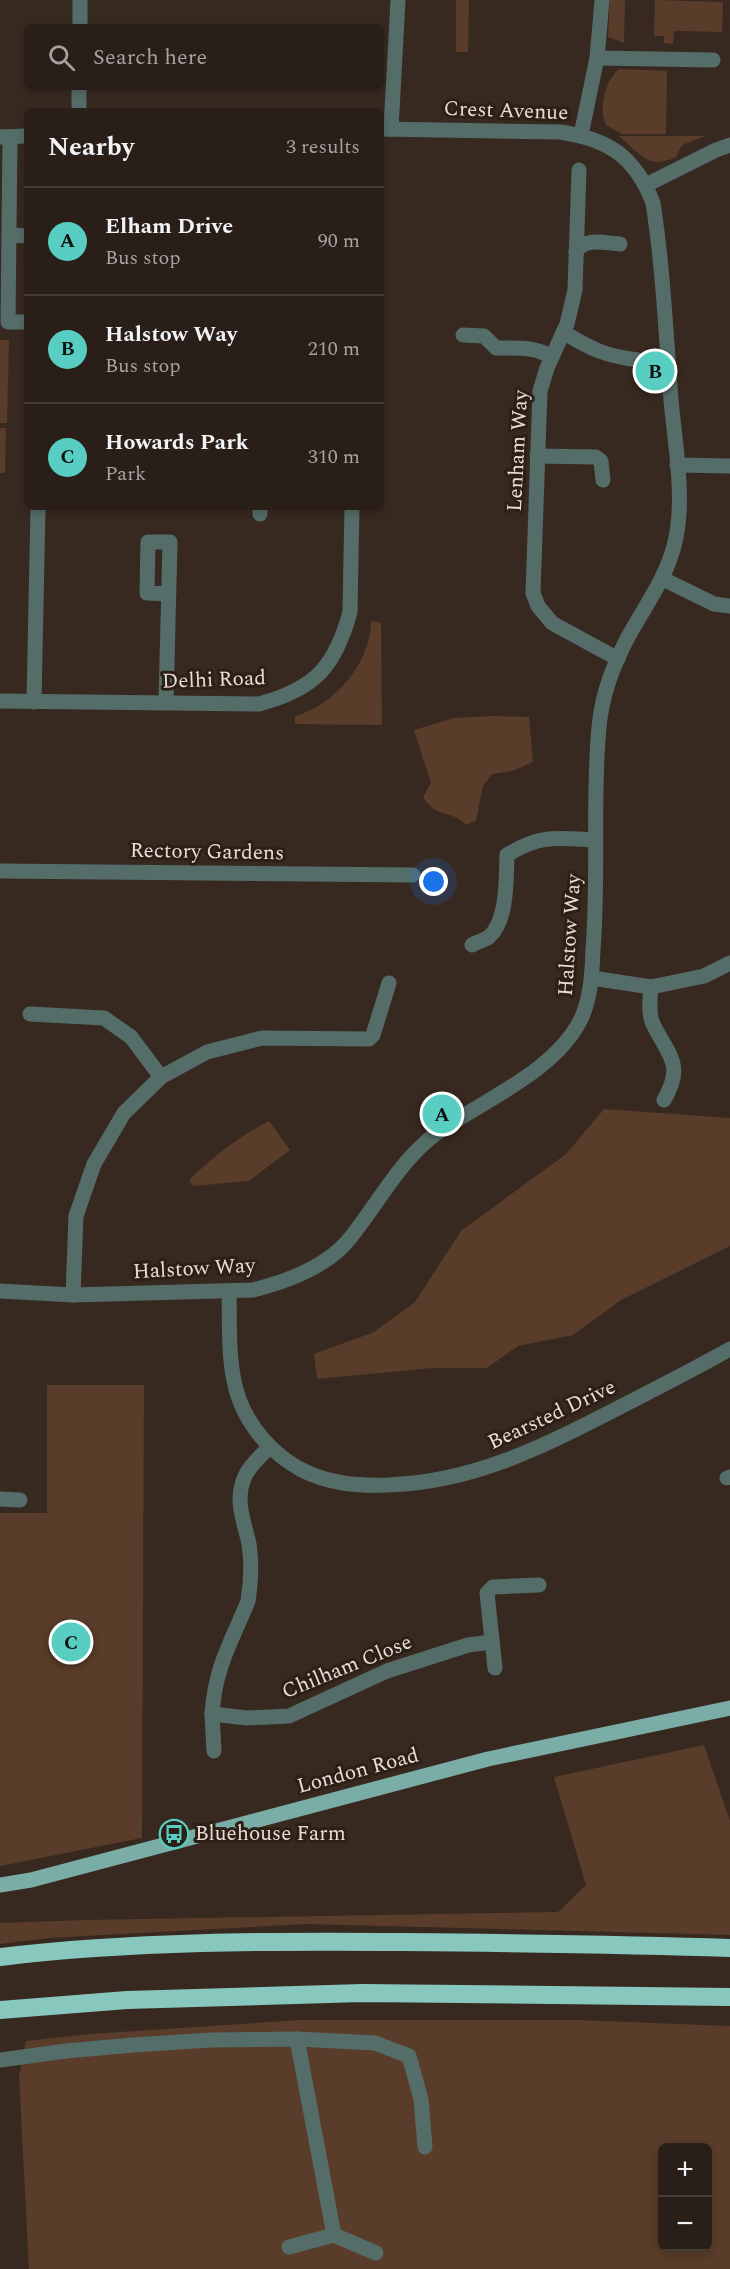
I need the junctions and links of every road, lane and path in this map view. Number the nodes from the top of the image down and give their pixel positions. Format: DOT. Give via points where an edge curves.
graph roads {
  1 [pos="80,0"];
  2 [pos="398,0"];
  3 [pos="602,0"];
  4 [pos="80,24"];
  5 [pos="597,58"];
  6 [pos="713,60"];
  7 [pos="79,90"];
  8 [pos="79,108"];
  9 [pos="386,129"];
  10 [pos="581,135"];
  11 [pos="24,136"];
  12 [pos="5,137"];
  13 [pos="730,145"];
  14 [pos="579,170"];
  15 [pos="646,185"];
  16 [pos="9,235"];
  17 [pos="24,236"];
  18 [pos="620,244"];
  19 [pos="576,252"];
  20 [pos="24,322"];
  21 [pos="563,332"];
  22 [pos="464,335"];
  23 [pos="551,357"];
  24 [pos="638,360"];
  25 [pos="537,456"];
  26 [pos="677,465"];
  27 [pos="730,466"];
  28 [pos="603,480"];
  29 [pos="38,510"];
  30 [pos="352,510"];
  31 [pos="663,579"];
  32 [pos="169,594"];
  33 [pos="730,606"];
  34 [pos="618,659"];
  35 [pos="0,700"];
  36 [pos="34,702"];
  37 [pos="166,702"];
  38 [pos="596,840"];
  39 [pos="0,871"];
  40 [pos="413,874"];
  41 [pos="472,945"];
  42 [pos="730,963"];
  43 [pos="592,978"];
  44 [pos="389,983"];
  45 [pos="651,987"];
  46 [pos="30,1014"];
  47 [pos="161,1077"];
  48 [pos="664,1100"];
  49 [pos="0,1291"];
  50 [pos="229,1291"];
  51 [pos="73,1295"];
  52 [pos="730,1349"];
  53 [pos="269,1447"];
  54 [pos="0,1499"];
  55 [pos="20,1500"];
  56 [pos="539,1585"];
  57 [pos="492,1642"];
  58 [pos="495,1668"];
  59 [pos="730,1708"];
  60 [pos="213,1714"];
  61 [pos="214,1751"];
  62 [pos="0,1885"];
  63 [pos="730,1948"];
  64 [pos="0,1957"];
  65 [pos="730,1997"];
  66 [pos="0,2010"];
  67 [pos="297,2039"];
  68 [pos="0,2060"];
  69 [pos="425,2147"];
  70 [pos="334,2235"];
  71 [pos="289,2247"];
  72 [pos="376,2253"];
  1 -- 4 [label="street"];
  2 -- 9 [label="street"];
  3 -- 5 [label="street"];
  5 -- 6 [label="street"];
  5 -- 10 [label="street"];
  7 -- 8 [label="street"];
  9 -- 10 [label="street, Crest Avenue"];
  10 -- 15 [label="street, Crest Avenue" via="615,149"];
  11 -- 12 [label="street"];
  12 -- 16 [label="street"];
  13 -- 15 [label="street"];
  14 -- 19 [label="street, Lenham Way"];
  15 -- 26 [label="street, Halstow Way" via="656,221"];
  16 -- 17 [label="street"];
  16 -- 20 [label="street" via="8,322"];
  18 -- 19 [label="street" via="586,242"];
  19 -- 21 [label="street, Lenham Way" via="575,290"];
  21 -- 23 [label="street, Lenham Way"];
  21 -- 24 [label="street" via="597,352"];
  22 -- 23 [label="street" via="484,336 496,348 524,348"];
  23 -- 25 [label="street, Lenham Way" via="540,391"];
  25 -- 28 [label="street" via="596,457 601,461"];
  25 -- 34 [label="street, Lenham Way" via="533,593 538,606 552,623"];
  26 -- 27 [label="street"];
  26 -- 31 [label="street, Halstow Way" via="675,544"];
  29 -- 36 [label="street"];
  30 -- 37 [label="street, Delhi Road" via="350,612 339,648 329,663 296,691 259,704"];
  31 -- 33 [label="street" via="714,603"];
  31 -- 34 [label="street, Halstow Way"];
  32 -- 37 [label="street"];
  34 -- 38 [label="street, Halstow Way" via="600,712"];
  35 -- 36 [label="street, Delhi Road"];
  36 -- 37 [label="street, Delhi Road"];
  38 -- 41 [label="street" via="548,837 526,843 507,855 504,903 498,925 489,938"];
  38 -- 43 [label="street, Halstow Way"];
  39 -- 40 [label="street, Rectory Gardens"];
  42 -- 45 [label="street" via="704,976"];
  43 -- 45 [label="street"];
  43 -- 50 [label="street, Halstow Way" via="580,1022 560,1047 503,1092 435,1134 411,1156 344,1245 279,1284"];
  44 -- 47 [label="street" via="369,1039 262,1038 207,1052"];
  45 -- 48 [label="street" via="652,1022 669,1051 675,1076"];
  46 -- 47 [label="street" via="104,1018 131,1037"];
  47 -- 51 [label="street" via="124,1113 94,1164 76,1216"];
  49 -- 51 [label="street, Halstow Way"];
  50 -- 51 [label="street, Halstow Way"];
  50 -- 53 [label="street, Bearsted Drive" via="233,1374 239,1399"];
  52 -- 53 [label="street, Bearsted Drive" via="529,1452 450,1478 400,1484 343,1484 313,1475"];
  53 -- 60 [label="street" via="246,1474 240,1497 251,1570 248,1600 219,1667"];
  54 -- 55 [label="street"];
  56 -- 57 [label="street" via="493,1587 487,1593"];
  57 -- 58 [label="street"];
  57 -- 60 [label="street, Chilham Close" via="468,1645 387,1671 289,1716 247,1719"];
  59 -- 62 [label="main road, London Road" via="488,1759"];
  60 -- 61 [label="street"];
  63 -- 64 [label="highway" via="342,1942 129,1946"];
  65 -- 66 [label="highway" via="362,1993 127,2000"];
  67 -- 68 [label="street" via="133,2045"];
  67 -- 69 [label="street" via="375,2043 409,2056 421,2099"];
  67 -- 70 [label="street"];
  70 -- 71 [label="street"];
  70 -- 72 [label="street"];
}
